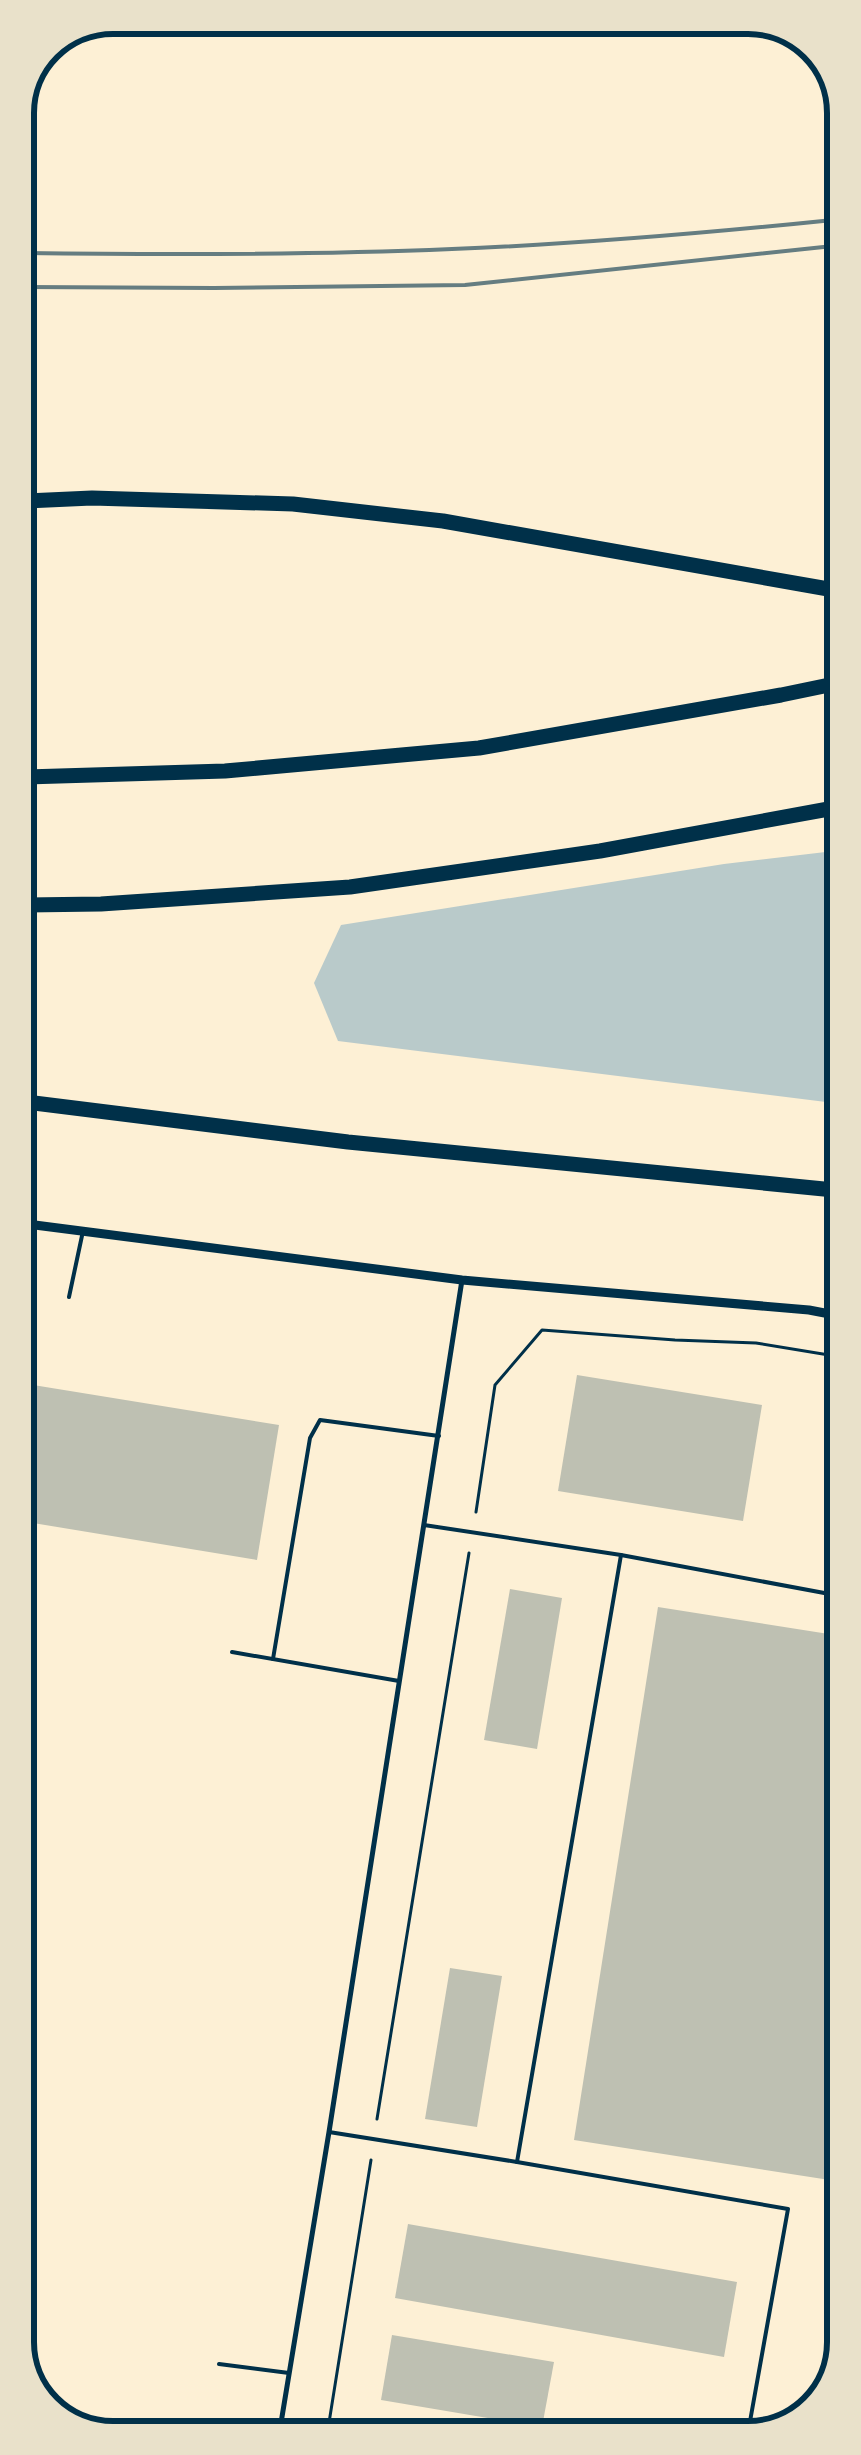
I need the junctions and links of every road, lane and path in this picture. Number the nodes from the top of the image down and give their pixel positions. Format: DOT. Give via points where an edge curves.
graph roads {
  1 [pos="34,501"];
  2 [pos="827,589"];
  3 [pos="827,685"];
  4 [pos="34,778"];
  5 [pos="827,809"];
  6 [pos="34,905"];
  7 [pos="34,1103"];
  8 [pos="827,1189"];
  9 [pos="34,1225"];
  10 [pos="83,1231"];
  11 [pos="462,1280"];
  12 [pos="68,1297"];
  13 [pos="827,1314"];
  14 [pos="827,1355"];
  15 [pos="438,1436"];
  16 [pos="424,1525"];
  17 [pos="472,1532"];
  18 [pos="621,1555"];
  19 [pos="827,1594"];
  20 [pos="232,1652"];
  21 [pos="273,1659"];
  22 [pos="399,1681"];
  23 [pos="329,2132"];
  24 [pos="374,2140"];
  25 [pos="517,2162"];
  26 [pos="219,2364"];
  27 [pos="289,2372"];
  28 [pos="281,2421"];
  29 [pos="329,2421"];
  30 [pos="750,2421"];
  1 -- 2 [label="highway" via="92,498 293,504 452,523"];
  3 -- 4 [label="highway" via="479,748 225,771"];
  5 -- 6 [label="highway" via="600,851 350,887 102,904"];
  7 -- 8 [label="highway" via="348,1142"];
  9 -- 10 [label="street"];
  10 -- 11 [label="street"];
  10 -- 12 [label="lane"];
  11 -- 13 [label="street"];
  11 -- 15 [label="street"];
  14 -- 17 [label="path" via="756,1343 542,1330 495,1384"];
  15 -- 16 [label="street"];
  15 -- 21 [label="lane" via="320,1420 310,1438"];
  16 -- 17 [label="lane"];
  16 -- 22 [label="street"];
  17 -- 18 [label="lane"];
  17 -- 24 [label="path"];
  18 -- 19 [label="lane"];
  18 -- 25 [label="lane"];
  20 -- 21 [label="lane"];
  21 -- 22 [label="lane"];
  22 -- 23 [label="street"];
  23 -- 24 [label="lane"];
  23 -- 27 [label="street"];
  24 -- 25 [label="lane"];
  24 -- 29 [label="path"];
  25 -- 30 [label="lane" via="788,2209"];
  26 -- 27 [label="lane"];
  27 -- 28 [label="street"];
}
